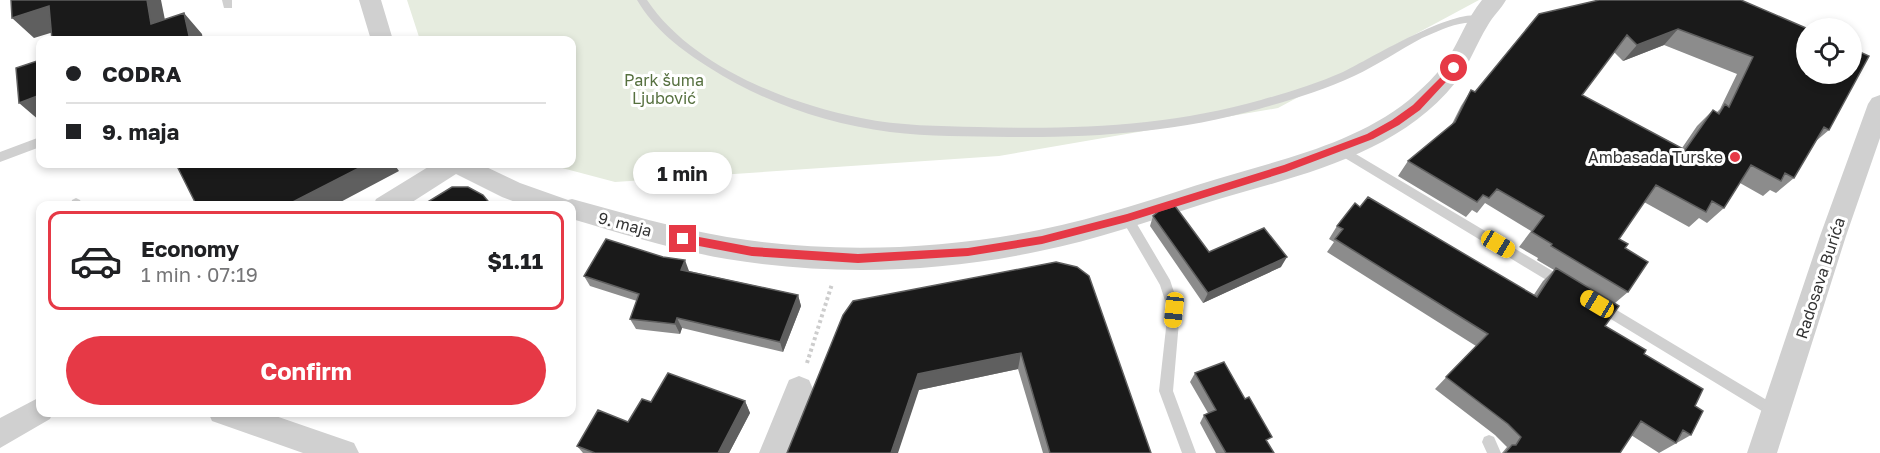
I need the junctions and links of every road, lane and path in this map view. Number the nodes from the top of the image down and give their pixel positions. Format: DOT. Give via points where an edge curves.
graph roads {
  1 [pos="370,0"];
  2 [pos="642,0"];
  3 [pos="1488,10"];
  4 [pos="381,36"];
  5 [pos="1880,104"];
  6 [pos="36,144"];
  7 [pos="1340,149"];
  8 [pos="0,158"];
  9 [pos="446,168"];
  10 [pos="466,168"];
  11 [pos="393,201"];
  12 [pos="543,201"];
  13 [pos="576,210"];
  14 [pos="1127,218"];
  15 [pos="840,258"];
  16 [pos="1572,290"];
  17 [pos="1593,302"];
  18 [pos="799,389"];
  19 [pos="1775,412"];
  20 [pos="36,413"];
  21 [pos="237,417"];
  22 [pos="0,434"];
  23 [pos="344,453"];
  24 [pos="774,453"];
  25 [pos="1189,453"];
  26 [pos="1762,453"];
  1 -- 4 [label="street"];
  2 -- 3 [label="lane" via="677,41 723,73 777,99 847,119 914,130 1047,133 1139,127 1292,94 1356,71 1447,21"];
  3 -- 7 [label="street, 9. maja" via="1454,68 1416,107 1387,127"];
  5 -- 19 [label="street, Radosava Burića"];
  6 -- 8 [label="lane"];
  7 -- 14 [label="street, 9. maja"];
  7 -- 16 [label="lane"];
  9 -- 11 [label="street"];
  10 -- 12 [label="street"];
  13 -- 15 [label="street, 9. maja" via="728,248"];
  14 -- 15 [label="street, 9. maja" via="1042,240 968,252"];
  14 -- 25 [label="lane" via="1166,284 1174,310 1166,391"];
  15 -- 18 [label="path"];
  17 -- 19 [label="lane"];
  18 -- 24 [label="street"];
  19 -- 26 [label="street, Radosava Burića"];
  20 -- 22 [label="street"];
  21 -- 23 [label="street"];
}
